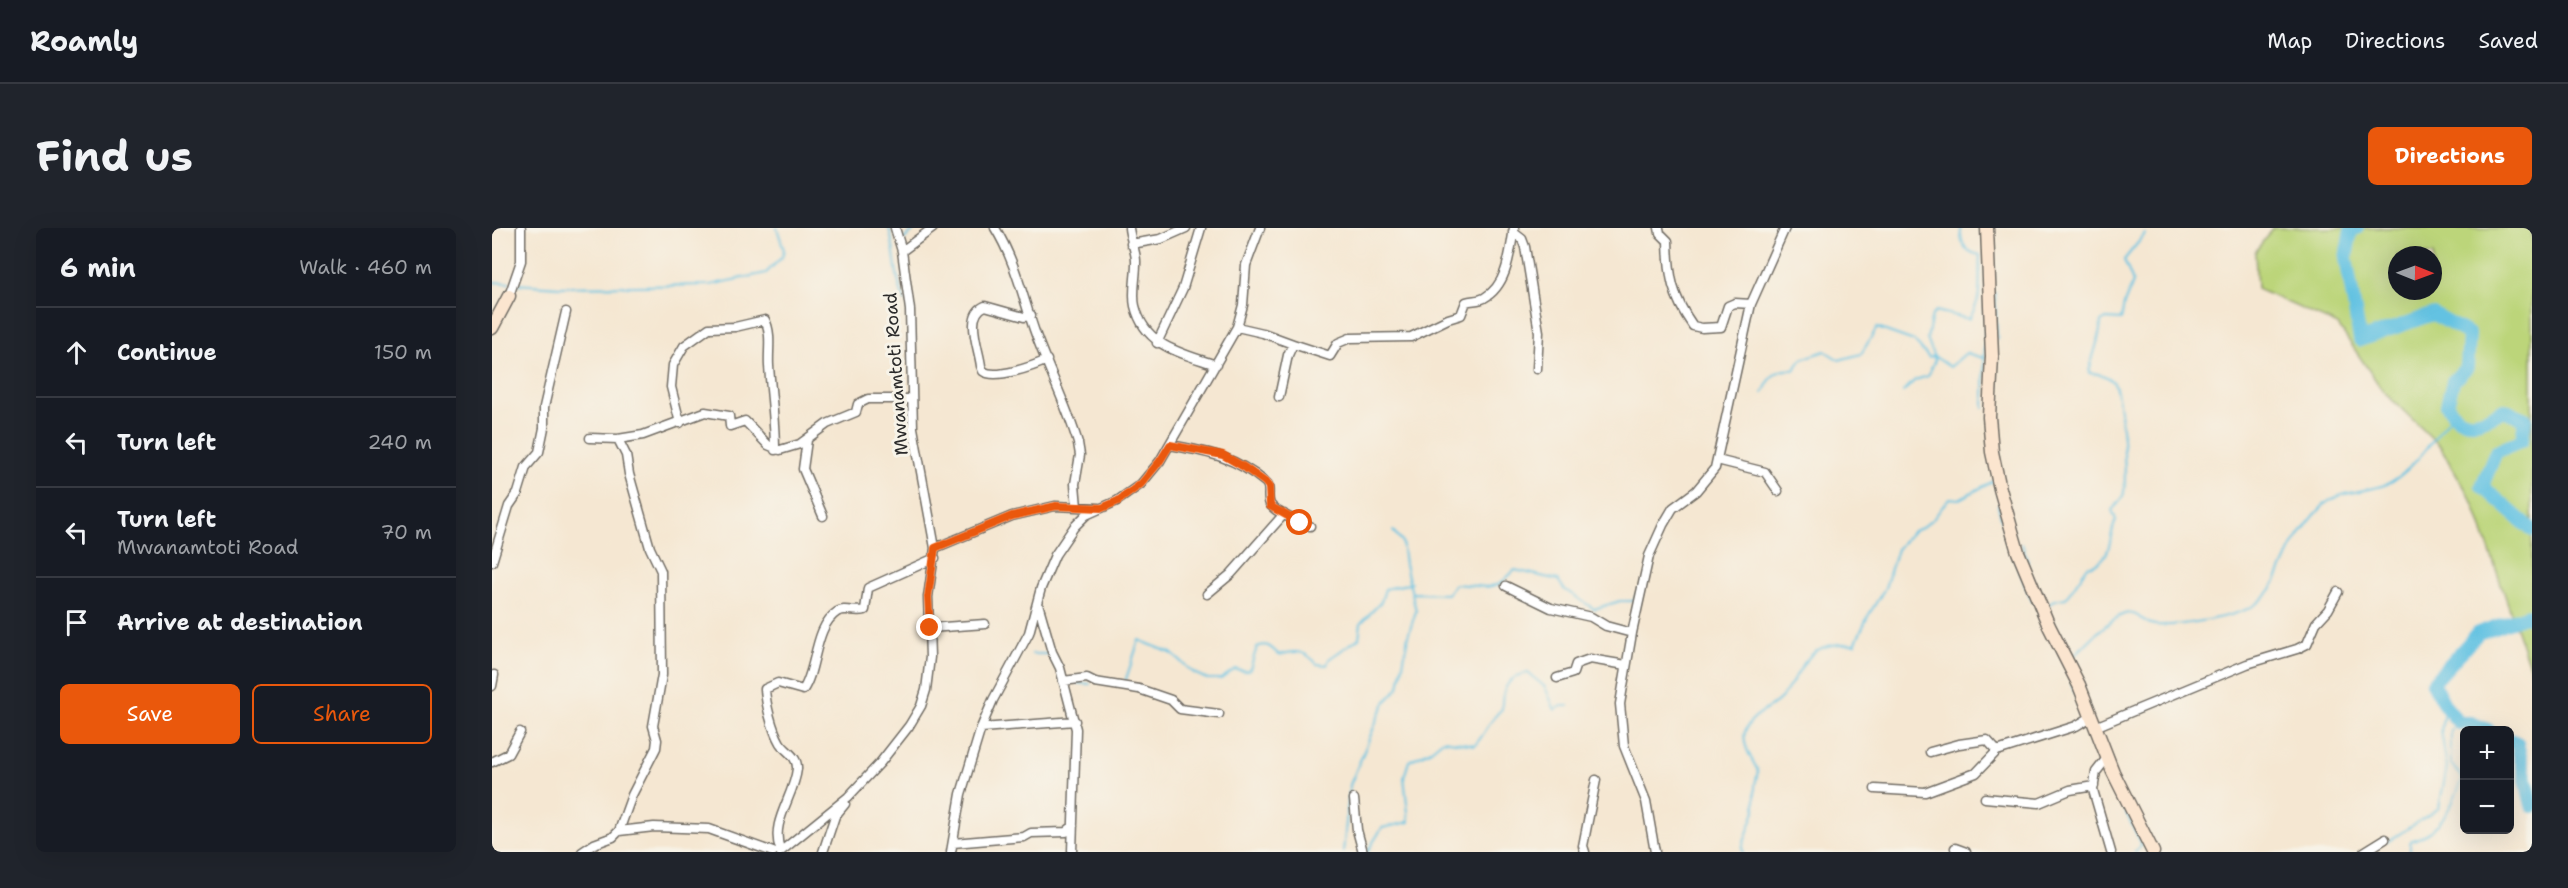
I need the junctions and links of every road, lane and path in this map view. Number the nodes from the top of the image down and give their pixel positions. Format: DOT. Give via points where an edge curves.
graph roads {
  1 [pos="521,228"];
  2 [pos="895,228"];
  3 [pos="933,228"];
  4 [pos="995,228"];
  5 [pos="1129,228"];
  6 [pos="1186,228"];
  7 [pos="1201,228"];
  8 [pos="1260,228"];
  9 [pos="1659,228"];
  10 [pos="1785,228"];
  11 [pos="1987,228"];
  12 [pos="1514,230"];
  13 [pos="1131,244"];
  14 [pos="902,251"];
  15 [pos="510,296"];
  16 [pos="1751,304"];
  17 [pos="566,312"];
  18 [pos="1031,315"];
  19 [pos="1237,327"];
  20 [pos="492,328"];
  21 [pos="1157,343"];
  22 [pos="1293,344"];
  23 [pos="1047,360"];
  24 [pos="1216,365"];
  25 [pos="1537,369"];
  26 [pos="1279,397"];
  27 [pos="912,399"];
  28 [pos="680,423"];
  29 [pos="590,438"];
  30 [pos="618,439"];
  31 [pos="807,440"];
  32 [pos="1170,445"];
  33 [pos="776,450"];
  34 [pos="1717,460"];
  35 [pos="1778,491"];
  36 [pos="1077,507"];
  37 [pos="1102,508"];
  38 [pos="1284,514"];
  39 [pos="823,516"];
  40 [pos="1310,526"];
  41 [pos="935,548"];
  42 [pos="935,558"];
  43 [pos="492,562"];
  44 [pos="1506,586"];
  45 [pos="2338,592"];
  46 [pos="1207,594"];
  47 [pos="1038,604"];
  48 [pos="985,624"];
  49 [pos="930,628"];
  50 [pos="1632,633"];
  51 [pos="1626,665"];
  52 [pos="494,675"];
  53 [pos="1557,678"];
  54 [pos="1063,681"];
  55 [pos="492,686"];
  56 [pos="1219,714"];
  57 [pos="1075,721"];
  58 [pos="2093,722"];
  59 [pos="981,728"];
  60 [pos="520,732"];
  61 [pos="1997,751"];
  62 [pos="1930,752"];
  63 [pos="2107,758"];
  64 [pos="492,762"];
  65 [pos="1596,780"];
  66 [pos="2094,786"];
  67 [pos="858,787"];
  68 [pos="1875,789"];
  69 [pos="1985,798"];
  70 [pos="1354,799"];
  71 [pos="1074,826"];
  72 [pos="619,831"];
  73 [pos="2385,839"];
  74 [pos="952,847"];
  75 [pos="1955,848"];
  76 [pos="778,851"];
  77 [pos="2151,851"];
  78 [pos="582,852"];
  79 [pos="823,852"];
  80 [pos="1072,852"];
  81 [pos="1363,852"];
  82 [pos="1585,852"];
  83 [pos="1655,852"];
  84 [pos="1966,852"];
  85 [pos="2111,852"];
  86 [pos="2364,852"];
  1 -- 15 [label="street" via="521,261"];
  2 -- 14 [label="street, Mwanamtoti Road"];
  3 -- 14 [label="street"];
  4 -- 18 [label="street" via="1008,249"];
  5 -- 13 [label="street"];
  6 -- 13 [label="street" via="1161,239"];
  7 -- 21 [label="street" via="1183,288"];
  8 -- 19 [label="street" via="1246,265"];
  9 -- 16 [label="street" via="1668,241 1674,294 1693,326 1721,327 1728,306"];
  10 -- 16 [label="street"];
  11 -- 58 [label="street" via="1992,452 2018,552"];
  12 -- 22 [label="street" via="1500,281 1484,299 1466,302 1461,315 1411,338 1350,338 1338,343 1330,356"];
  12 -- 25 [label="street" via="1525,247 1539,332"];
  13 -- 21 [label="street" via="1137,262 1134,304 1142,325"];
  14 -- 27 [label="street, Mwanamtoti Road" via="910,310"];
  15 -- 20 [label="street"];
  16 -- 34 [label="street"];
  17 -- 43 [label="street" via="544,407 539,452 526,467"];
  18 -- 23 [label="street"];
  18 -- 23 [label="street" via="1024,317 986,306 979,309 974,326 981,366 991,374 1028,368"];
  19 -- 22 [label="street"];
  19 -- 24 [label="street"];
  21 -- 24 [label="street"];
  22 -- 26 [label="street"];
  23 -- 36 [label="street" via="1078,443"];
  24 -- 32 [label="street"];
  27 -- 31 [label="street" via="868,399 858,404 856,412 827,424"];
  27 -- 41 [label="street, Mwanamtoti Road"];
  28 -- 30 [label="street"];
  28 -- 33 [label="street" via="705,412 729,416 730,426 745,421"];
  28 -- 33 [label="street" via="671,387 673,365 684,346 709,328 765,320 770,335"];
  29 -- 30 [label="street"];
  30 -- 72 [label="street" via="660,571 662,656 653,726 656,748"];
  31 -- 33 [label="street"];
  31 -- 39 [label="street" via="803,469"];
  32 -- 37 [label="street" via="1141,484"];
  32 -- 38 [label="street" via="1223,455 1244,467 1265,482 1270,506"];
  34 -- 35 [label="street" via="1765,472"];
  34 -- 50 [label="street" via="1710,476 1673,508 1663,525 1649,556"];
  36 -- 37 [label="street"];
  36 -- 41 [label="street" via="1056,506 1012,516"];
  37 -- 47 [label="street" via="1086,515 1074,527 1051,564"];
  38 -- 40 [label="street"];
  38 -- 46 [label="street" via="1231,574"];
  41 -- 42 [label="street, Mwanamtoti Road"];
  42 -- 49 [label="street, Mwanamtoti Road" via="928,597"];
  42 -- 76 [label="street" via="868,588 864,610 834,614 818,644 803,690 778,683 765,689 778,737 797,765 789,800 777,825"];
  44 -- 50 [label="street" via="1567,614 1591,617"];
  45 -- 58 [label="street" via="2316,623 2307,644"];
  47 -- 54 [label="street"];
  47 -- 59 [label="street" via="1029,633"];
  48 -- 49 [label="street"];
  49 -- 67 [label="street, Mwanamtoti Road" via="930,657 921,706"];
  50 -- 51 [label="street"];
  51 -- 53 [label="street" via="1584,660 1576,664 1573,673"];
  51 -- 83 [label="street" via="1620,704 1624,746 1646,801"];
  52 -- 55 [label="street"];
  54 -- 56 [label="street" via="1087,678 1171,700 1180,710"];
  54 -- 57 [label="street"];
  57 -- 59 [label="street"];
  57 -- 71 [label="street"];
  58 -- 61 [label="street"];
  58 -- 63 [label="street"];
  59 -- 74 [label="street" via="961,794"];
  60 -- 64 [label="street" via="508,754"];
  61 -- 62 [label="street" via="1987,740"];
  61 -- 68 [label="street" via="1976,773 1925,792"];
  63 -- 66 [label="street" via="2096,772"];
  63 -- 77 [label="street"];
  65 -- 82 [label="street"];
  66 -- 69 [label="street" via="2070,790 2039,803"];
  66 -- 85 [label="street"];
  67 -- 76 [label="street, Mwanamtoti Road"];
  67 -- 79 [label="street" via="835,816"];
  70 -- 81 [label="street"];
  71 -- 74 [label="street" via="1066,832 1031,833"];
  71 -- 80 [label="street"];
  72 -- 76 [label="street" via="654,827 709,829"];
  72 -- 78 [label="street"];
  73 -- 86 [label="street"];
  75 -- 84 [label="street"];
}
